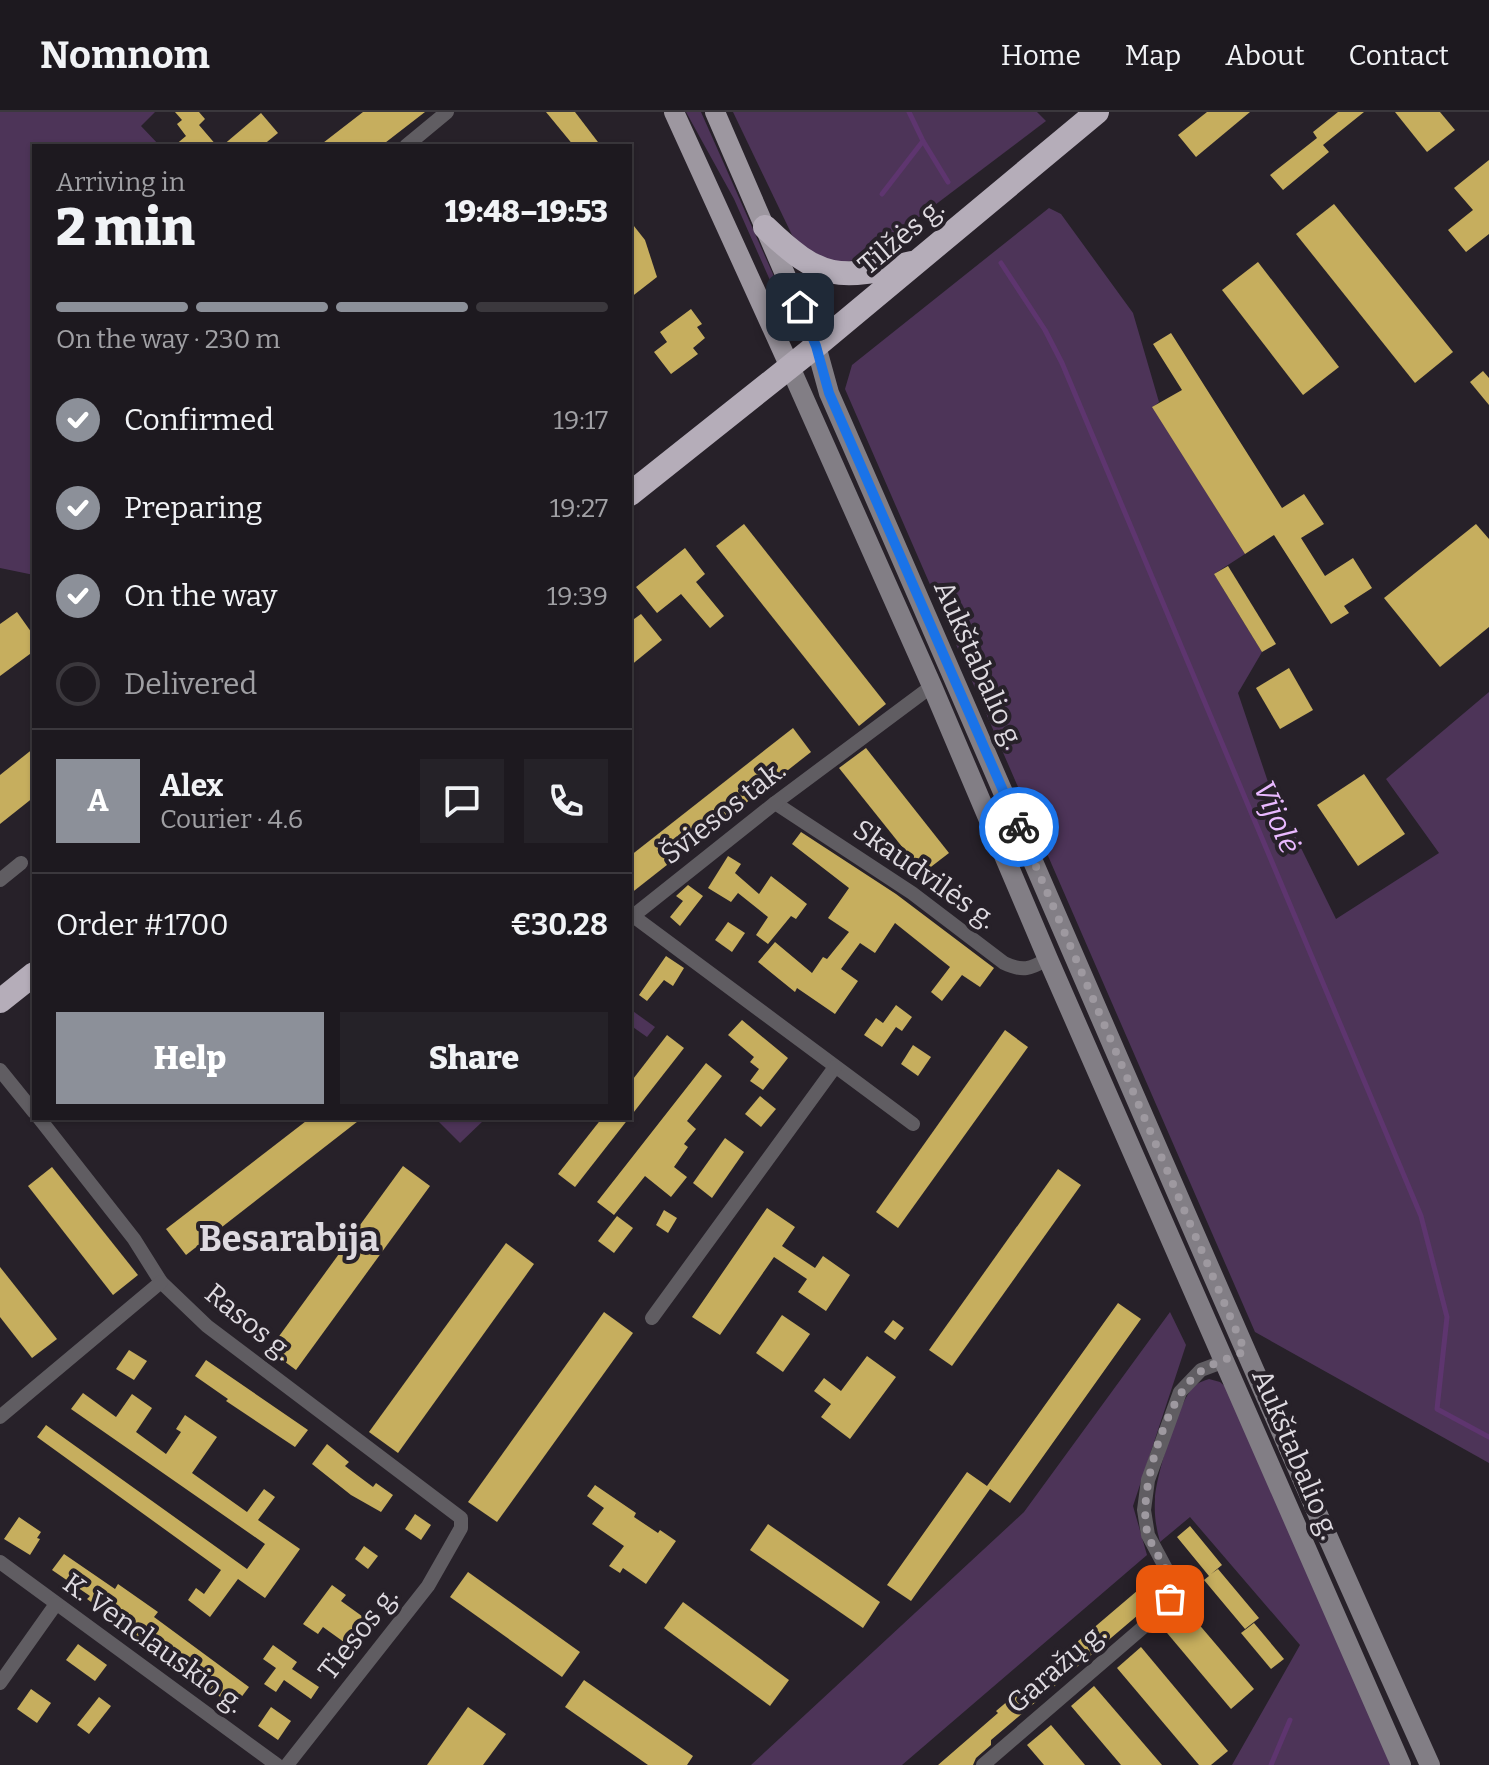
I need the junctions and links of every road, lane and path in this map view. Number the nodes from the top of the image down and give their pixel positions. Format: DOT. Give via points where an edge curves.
graph roads {
  1 [pos="447,112"];
  2 [pos="674,112"];
  3 [pos="715,112"];
  4 [pos="1097,112"];
  5 [pos="408,144"];
  6 [pos="765,227"];
  7 [pos="918,261"];
  8 [pos="816,346"];
  9 [pos="790,367"];
  10 [pos="632,492"];
  11 [pos="932,686"];
  12 [pos="775,803"];
  13 [pos="21,863"];
  14 [pos="0,880"];
  15 [pos="1048,959"];
  16 [pos="32,976"];
  17 [pos="0,1001"];
  18 [pos="835,1067"];
  19 [pos="0,1070"];
  20 [pos="32,1110"];
  21 [pos="41,1120"];
  22 [pos="913,1124"];
  23 [pos="161,1282"];
  24 [pos="652,1318"];
  25 [pos="1245,1351"];
  26 [pos="1225,1361"];
  27 [pos="0,1417"];
  28 [pos="461,1528"];
  29 [pos="0,1562"];
  30 [pos="56,1604"];
  31 [pos="0,1683"];
  32 [pos="277,1765"];
  33 [pos="287,1765"];
  34 [pos="983,1765"];
  35 [pos="1401,1765"];
  36 [pos="1430,1765"];
  1 -- 5 [label="street"];
  2 -- 9 [label="main road, Aukštabalio g."];
  3 -- 6 [label="main road, Aukštabalio g."];
  4 -- 7 [label="highway, Tilžės g."];
  6 -- 7 [label="highway" via="792,253 836,274"];
  6 -- 8 [label="main road, Aukštabalio g."];
  7 -- 8 [label="highway, Tilžės g."];
  8 -- 9 [label="highway, Tilžės g."];
  8 -- 25 [label="main road, Aukštabalio g." via="829,393"];
  9 -- 10 [label="highway, Tilžės g."];
  9 -- 11 [label="main road, Aukštabalio g."];
  11 -- 12 [label="street, Šviesos tak."];
  11 -- 15 [label="main road, Aukštabalio g."];
  12 -- 15 [label="street, Skaudvilės g." via="912,893 1004,963 1019,970"];
  12 -- 18 [label="street, Šviesos tak." via="633,916"];
  13 -- 14 [label="street"];
  15 -- 26 [label="main road, Aukštabalio g."];
  16 -- 17 [label="highway"];
  18 -- 22 [label="street, Šviesos tak."];
  18 -- 24 [label="street"];
  19 -- 20 [label="street"];
  21 -- 23 [label="street, Rasos g."];
  23 -- 27 [label="street"];
  23 -- 28 [label="street, Rasos g." via="207,1326 458,1513"];
  25 -- 26 [label="main road"];
  25 -- 36 [label="main road, Aukštabalio g."];
  26 -- 34 [label="street, Garažų g." via="1201,1370 1180,1392 1148,1480 1148,1535 1171,1578 1170,1599"];
  26 -- 35 [label="main road, Aukštabalio g."];
  28 -- 33 [label="street, Tiesos g." via="428,1586"];
  29 -- 30 [label="street, K. Venclauskio g."];
  30 -- 31 [label="street"];
  30 -- 32 [label="street, K. Venclauskio g."];
}
